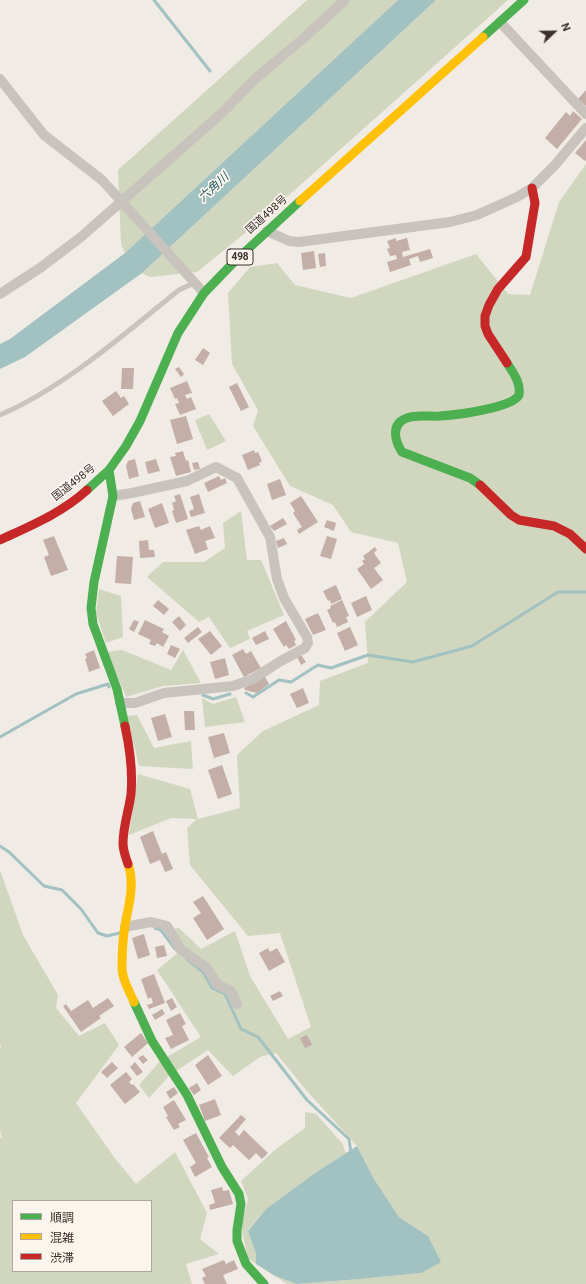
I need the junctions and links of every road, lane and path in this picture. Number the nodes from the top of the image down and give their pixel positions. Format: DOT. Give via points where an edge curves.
graph roads {
  1 [pos="345,0"];
  2 [pos="524,0"];
  3 [pos="500,22"];
  4 [pos="0,79"];
  5 [pos="586,114"];
  6 [pos="586,128"];
  7 [pos="532,188"];
  8 [pos="122,204"];
  9 [pos="267,231"];
  10 [pos="192,280"];
  11 [pos="204,293"];
  12 [pos="0,294"];
  13 [pos="0,415"];
  14 [pos="109,470"];
  15 [pos="113,496"];
  16 [pos="0,540"];
  17 [pos="586,550"];
  18 [pos="120,702"];
  19 [pos="125,927"];
  20 [pos="237,1004"];
  21 [pos="264,1284"];
  1 -- 8 [label="street" via="255,79 222,113"];
  2 -- 3 [label="main road, 国道498号 / 498"];
  3 -- 5 [label="street"];
  3 -- 9 [label="main road, 国道498号 / 498"];
  4 -- 8 [label="street" via="44,135 102,180"];
  6 -- 7 [label="street"];
  7 -- 9 [label="street" via="477,214 450,222 300,242 289,241"];
  7 -- 17 [label="main road" via="535,204 526,257 498,289 486,316 485,326 517,379 518,396 514,401 499,407 440,416 405,418 399,424 395,436 402,452 470,478 519,520 554,526 570,534"];
  8 -- 10 [label="street"];
  8 -- 12 [label="street" via="40,268"];
  9 -- 11 [label="main road, 国道498号 / 498"];
  10 -- 11 [label="street"];
  10 -- 13 [label="lane" via="86,363 22,406"];
  11 -- 14 [label="main road, 国道498号 / 498" via="178,333 140,421"];
  14 -- 15 [label="main road"];
  14 -- 16 [label="main road, 国道498号 / 498" via="78,498 41,522"];
  15 -- 18 [label="main road" via="94,582 91,608 93,624"];
  15 -- 18 [label="street" via="187,481 216,467 236,478 270,537 277,579 308,643 305,648 253,679 233,686 164,693 135,703"];
  18 -- 19 [label="main road" via="131,752 132,770 123,843 131,872 132,888"];
  19 -- 20 [label="street" via="150,922 167,926 180,949 206,967 218,985 231,991"];
  19 -- 21 [label="main road" via="122,969 126,984 152,1041 187,1095 222,1167 239,1194 241,1204 237,1241 246,1264"];
}
